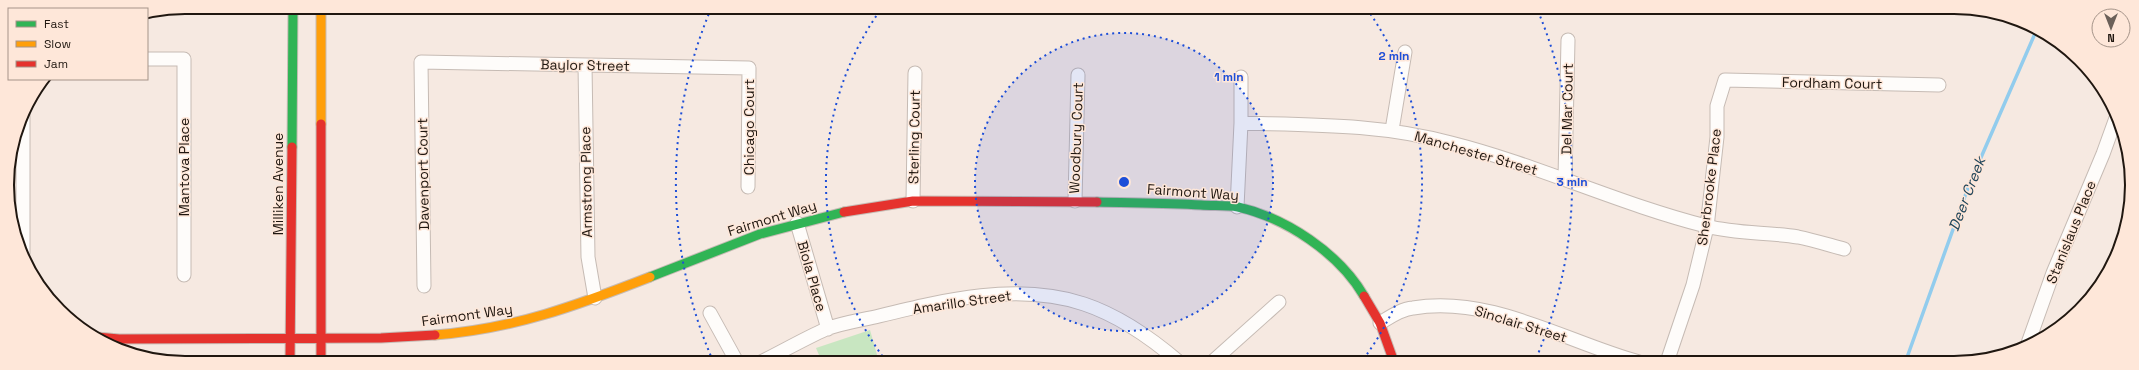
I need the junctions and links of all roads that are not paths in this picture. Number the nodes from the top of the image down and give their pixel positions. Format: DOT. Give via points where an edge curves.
graph roads {
  1 [pos="293,14"];
  2 [pos="321,14"];
  3 [pos="1568,40"];
  4 [pos="1405,52"];
  5 [pos="148,59"];
  6 [pos="421,62"];
  7 [pos="585,65"];
  8 [pos="749,68"];
  9 [pos="915,73"];
  10 [pos="1078,75"];
  11 [pos="1241,77"];
  12 [pos="1725,80"];
  13 [pos="1939,85"];
  14 [pos="1241,122"];
  15 [pos="2114,124"];
  16 [pos="23,130"];
  17 [pos="1392,130"];
  18 [pos="1565,178"];
  19 [pos="748,187"];
  20 [pos="913,201"];
  21 [pos="1075,201"];
  22 [pos="1237,207"];
  23 [pos="797,224"];
  24 [pos="1707,227"];
  25 [pos="23,240"];
  26 [pos="1844,248"];
  27 [pos="184,275"];
  28 [pos="424,286"];
  29 [pos="595,298"];
  30 [pos="1279,302"];
  31 [pos="710,314"];
  32 [pos="1380,323"];
  33 [pos="828,329"];
  34 [pos="109,338"];
  35 [pos="291,338"];
  36 [pos="2030,338"];
  37 [pos="321,339"];
  38 [pos="290,356"];
  39 [pos="321,356"];
  40 [pos="734,356"];
  41 [pos="773,356"];
  42 [pos="1172,356"];
  43 [pos="1219,356"];
  44 [pos="1392,356"];
  45 [pos="1622,356"];
  46 [pos="1670,356"];
  1 -- 35 [label="street, Milliken Avenue"];
  2 -- 37 [label="street"];
  3 -- 18 [label="street, Del Mar Court"];
  4 -- 17 [label="street"];
  5 -- 27 [label="street, Mantova Place" via="184,59"];
  6 -- 7 [label="street, Baylor Street"];
  6 -- 28 [label="street, Davenport Court"];
  7 -- 8 [label="street, Baylor Street"];
  7 -- 29 [label="street, Armstrong Place" via="588,257"];
  8 -- 19 [label="street, Chicago Court"];
  9 -- 20 [label="street, Sterling Court"];
  10 -- 21 [label="street, Woodbury Court"];
  11 -- 14 [label="street"];
  12 -- 13 [label="street, Fordham Court"];
  12 -- 24 [label="street, Sherbrooke Place" via="1717,106 1717,137"];
  14 -- 17 [label="street, Manchester Street" via="1337,125"];
  14 -- 22 [label="street"];
  15 -- 36 [label="street, Stanislaus Place" via="2053,273"];
  16 -- 25 [label="street"];
  17 -- 18 [label="street, Manchester Street" via="1452,143"];
  18 -- 24 [label="street, Manchester Street" via="1633,204"];
  20 -- 21 [label="street, Fairmont Way"];
  20 -- 23 [label="street, Fairmont Way" via="846,211"];
  21 -- 22 [label="street, Fairmont Way"];
  22 -- 32 [label="street, Fairmont Way" via="1288,225 1324,251 1357,284"];
  23 -- 29 [label="street, Fairmont Way" via="760,234"];
  23 -- 33 [label="street, Biola Place"];
  24 -- 26 [label="street, Manchester Street" via="1752,234 1798,237"];
  24 -- 46 [label="street, Sherbrooke Place"];
  29 -- 37 [label="street, Fairmont Way" via="514,324 459,333"];
  30 -- 43 [label="street"];
  31 -- 40 [label="street"];
  32 -- 44 [label="street, Fairmont Way"];
  32 -- 45 [label="street, Sinclair Street" via="1411,308 1460,306 1527,323"];
  33 -- 41 [label="street, Amarillo Street"];
  33 -- 42 [label="street, Amarillo Street" via="930,303 1017,294 1052,296 1113,315 1157,343"];
  34 -- 35 [label="street, Fairmont Way"];
  35 -- 37 [label="street, Fairmont Way"];
  35 -- 38 [label="street, Milliken Avenue"];
  37 -- 39 [label="street"];
}
